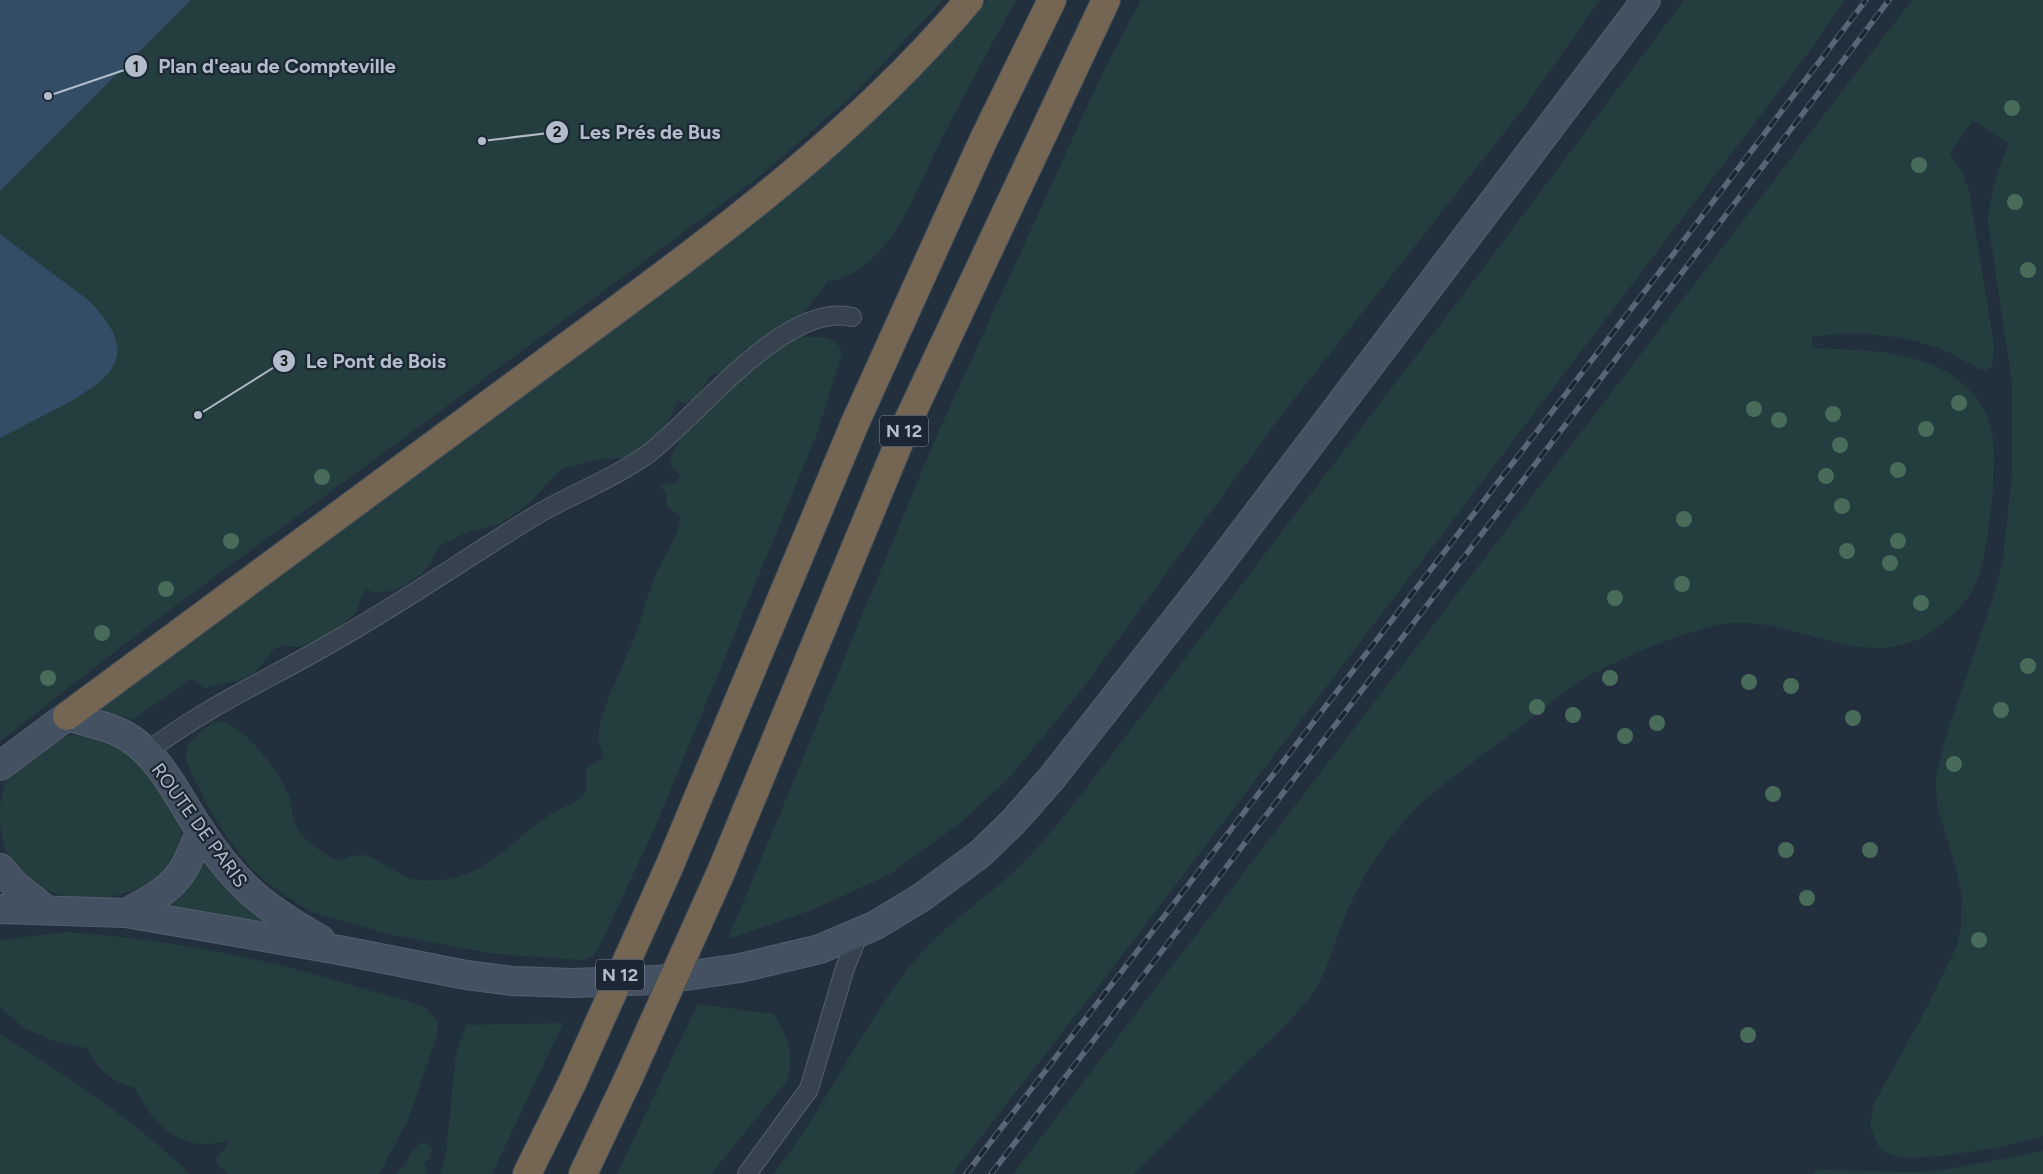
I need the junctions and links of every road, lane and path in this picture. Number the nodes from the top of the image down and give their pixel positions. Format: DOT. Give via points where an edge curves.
graph roads {
  1 [pos="969,0"];
  2 [pos="1052,0"];
  3 [pos="1106,0"];
  4 [pos="1646,0"];
  5 [pos="852,317"];
  6 [pos="67,716"];
  7 [pos="147,752"];
  8 [pos="0,766"];
  9 [pos="200,832"];
  10 [pos="0,868"];
  11 [pos="1,909"];
  12 [pos="45,909"];
  13 [pos="126,913"];
  14 [pos="859,933"];
  15 [pos="339,950"];
  16 [pos="527,1174"];
  17 [pos="582,1174"];
  18 [pos="747,1174"];
  1 -- 6 [label="highway" via="908,68 847,128 769,194"];
  2 -- 16 [label="highway, N 12, bridge" via="982,143 855,422 669,867 572,1083"];
  3 -- 17 [label="highway, N 12, bridge" via="908,421 721,872 630,1077"];
  4 -- 14 [label="street" via="1217,567 1051,779 1000,835 968,864 915,902"];
  5 -- 7 [label="lane" via="823,317 796,329 717,387 647,454 540,513 332,643 186,723"];
  6 -- 7 [label="street, ROUTE DE PARIS" via="118,732"];
  6 -- 8 [label="street"];
  7 -- 9 [label="street, ROUTE DE PARIS"];
  9 -- 13 [label="street" via="179,878 167,889"];
  9 -- 15 [label="street, ROUTE DE PARIS" via="258,901"];
  10 -- 12 [label="street"];
  11 -- 12 [label="street"];
  12 -- 13 [label="street"];
  13 -- 15 [label="street"];
  14 -- 15 [label="street" via="820,949 782,959 692,975 626,982 534,982 489,978"];
  14 -- 18 [label="lane" via="845,968 809,1089"];
}
